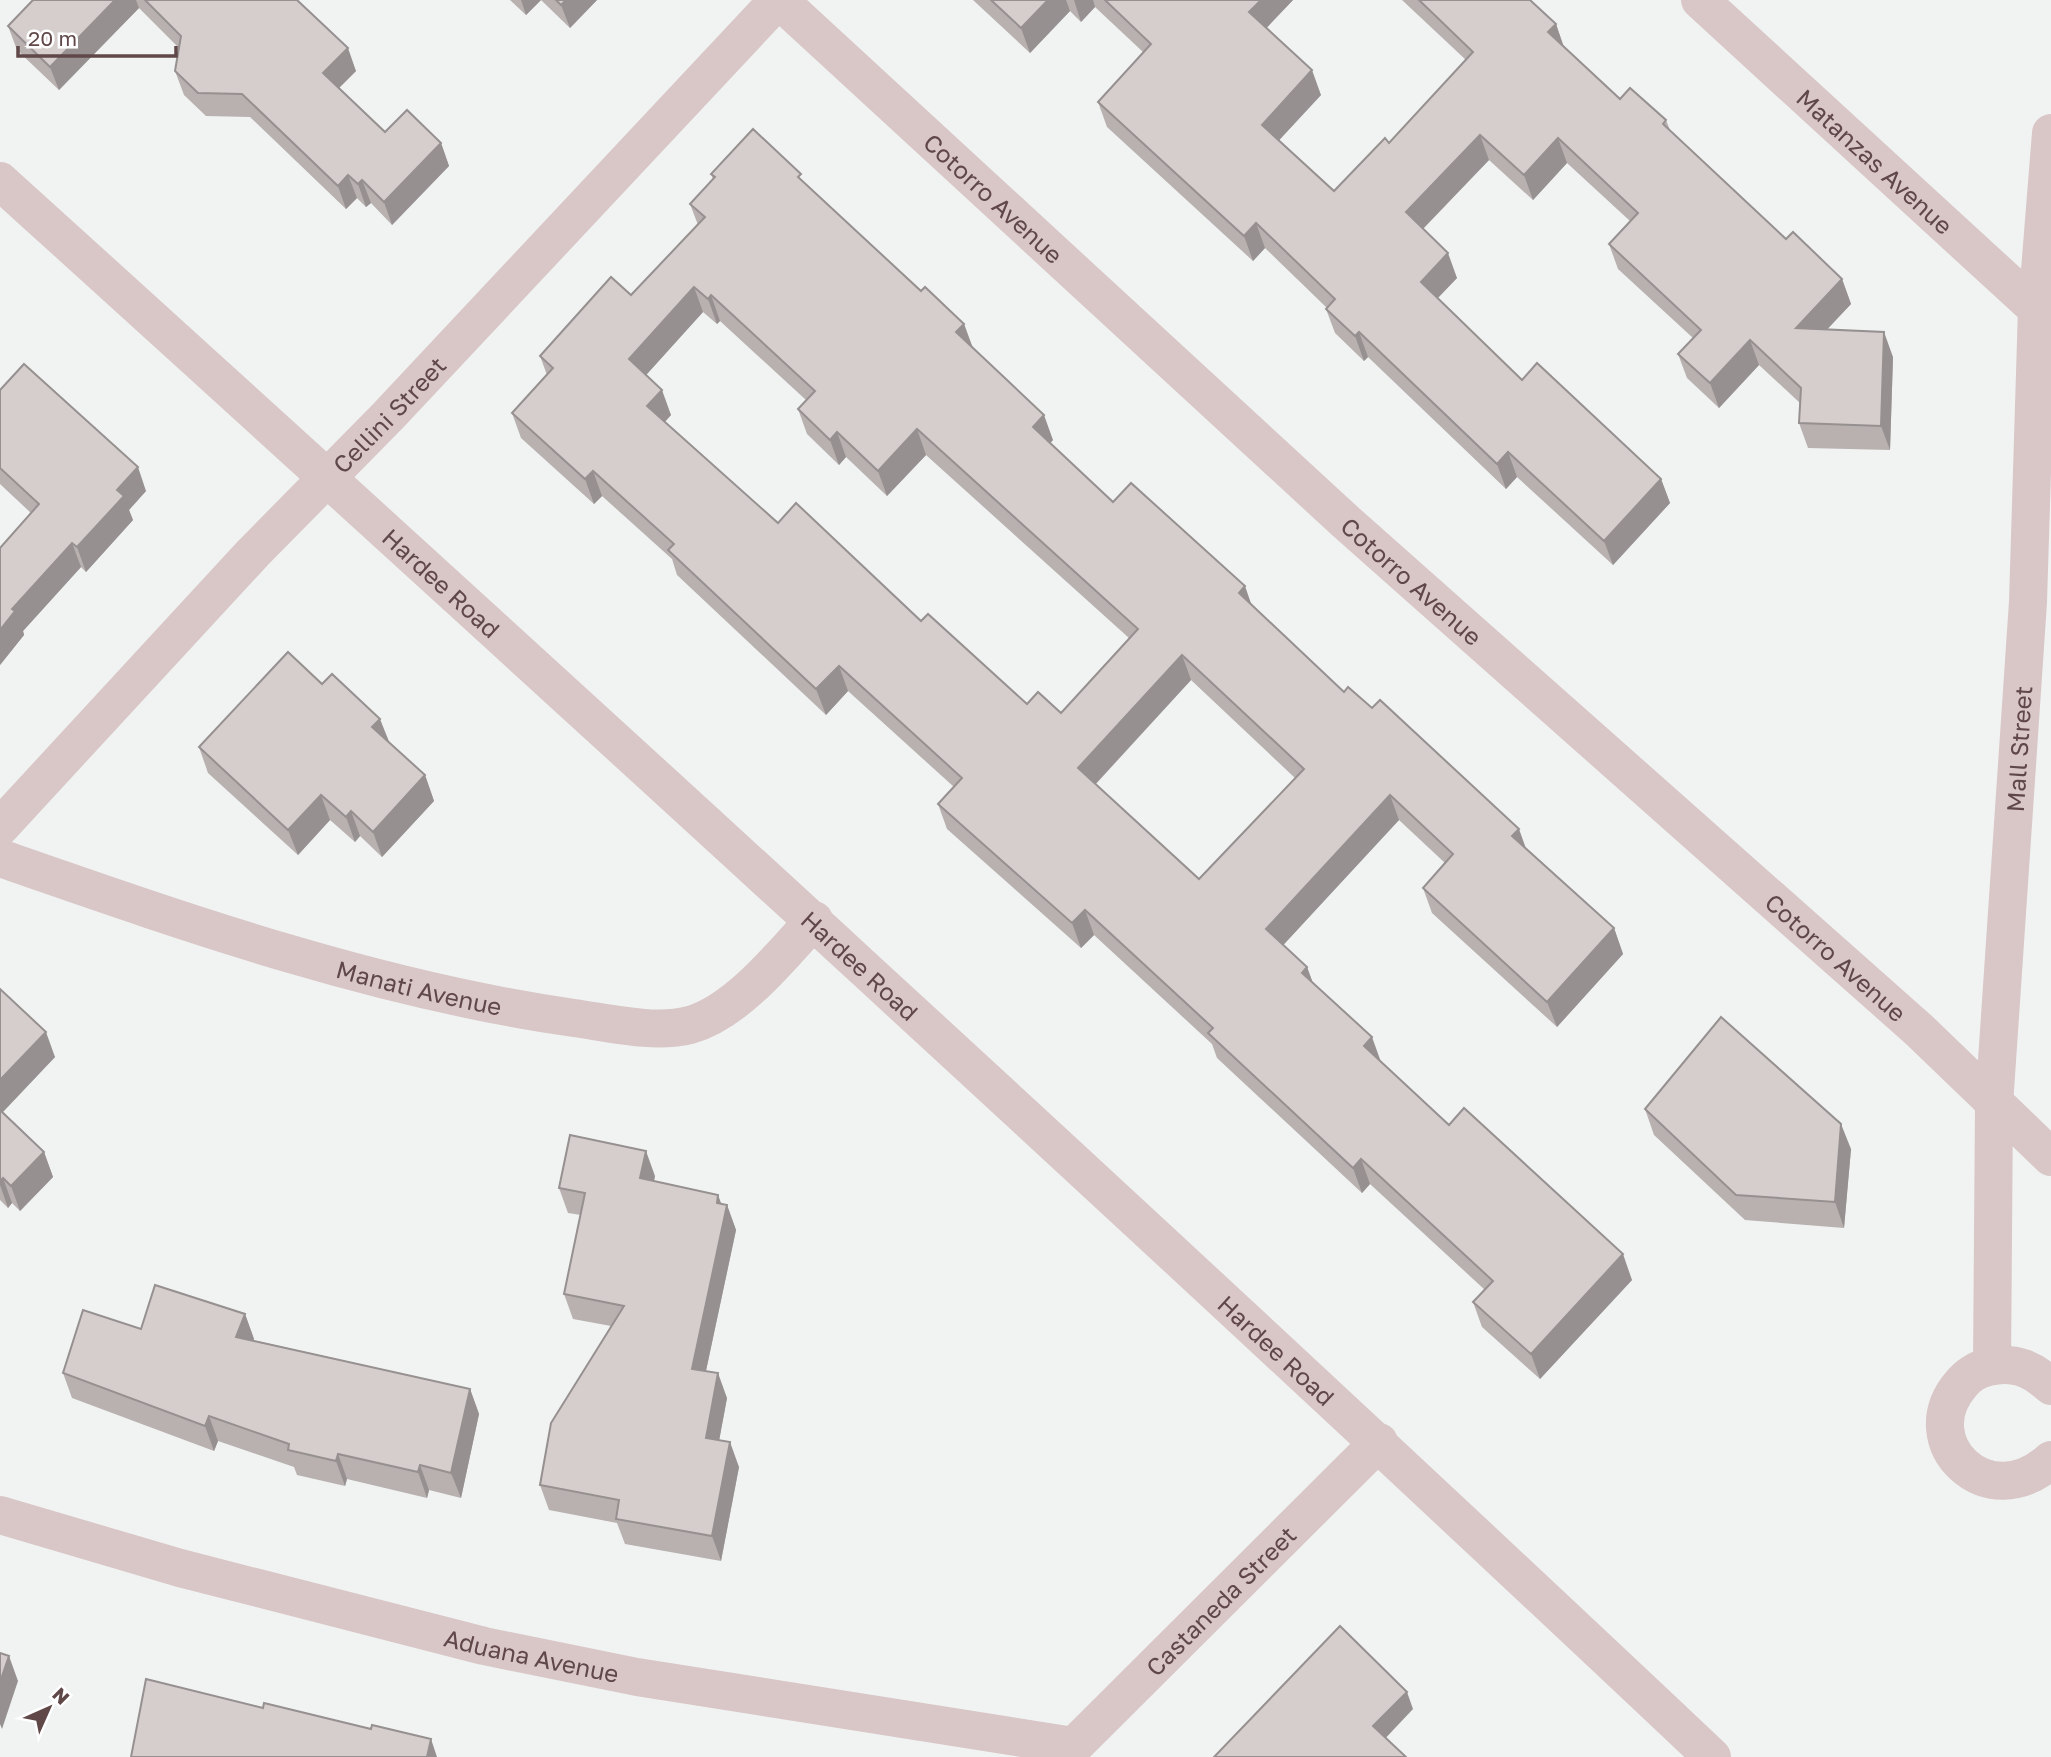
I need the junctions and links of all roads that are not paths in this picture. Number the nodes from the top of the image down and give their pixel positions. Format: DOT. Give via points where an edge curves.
graph roads {
  1 [pos="778,0"];
  2 [pos="1700,0"];
  3 [pos="2051,133"];
  4 [pos="0,181"];
  5 [pos="2044,315"];
  6 [pos="328,478"];
  7 [pos="0,827"];
  8 [pos="0,858"];
  9 [pos="814,920"];
  10 [pos="1994,1105"];
  11 [pos="2051,1157"];
  12 [pos="1992,1366"];
  13 [pos="2051,1386"];
  14 [pos="1379,1442"];
  15 [pos="2051,1460"];
  16 [pos="0,1515"];
  17 [pos="1068,1751"];
  18 [pos="1712,1757"];
  1 -- 6 [label="street, Cellini Street"];
  1 -- 10 [label="street, Cotorro Avenue" via="1346,522 1910,1023"];
  2 -- 5 [label="street, Matanzas Avenue"];
  3 -- 5 [label="street, Mall Street"];
  4 -- 6 [label="street, Hardee Road"];
  5 -- 10 [label="street, Mall Street"];
  6 -- 7 [label="street, Cellini Street"];
  6 -- 9 [label="street, Hardee Road"];
  8 -- 9 [label="street, Manati Avenue" via="280,952 436,991 624,1025 669,1028 711,1016 769,968"];
  9 -- 14 [label="street, Hardee Road"];
  10 -- 11 [label="street, Cotorro Avenue"];
  10 -- 12 [label="street, Mall Street"];
  12 -- 13 [label="street" via="2021,1366"];
  12 -- 15 [label="street" via="1965,1379 1952,1394 1946,1424 1952,1453 1983,1479 2003,1482 2022,1480"];
  14 -- 17 [label="street, Castaneda Street"];
  14 -- 18 [label="street, Hardee Road"];
  16 -- 17 [label="street, Aduana Avenue" via="193,1571 484,1646"];
}
